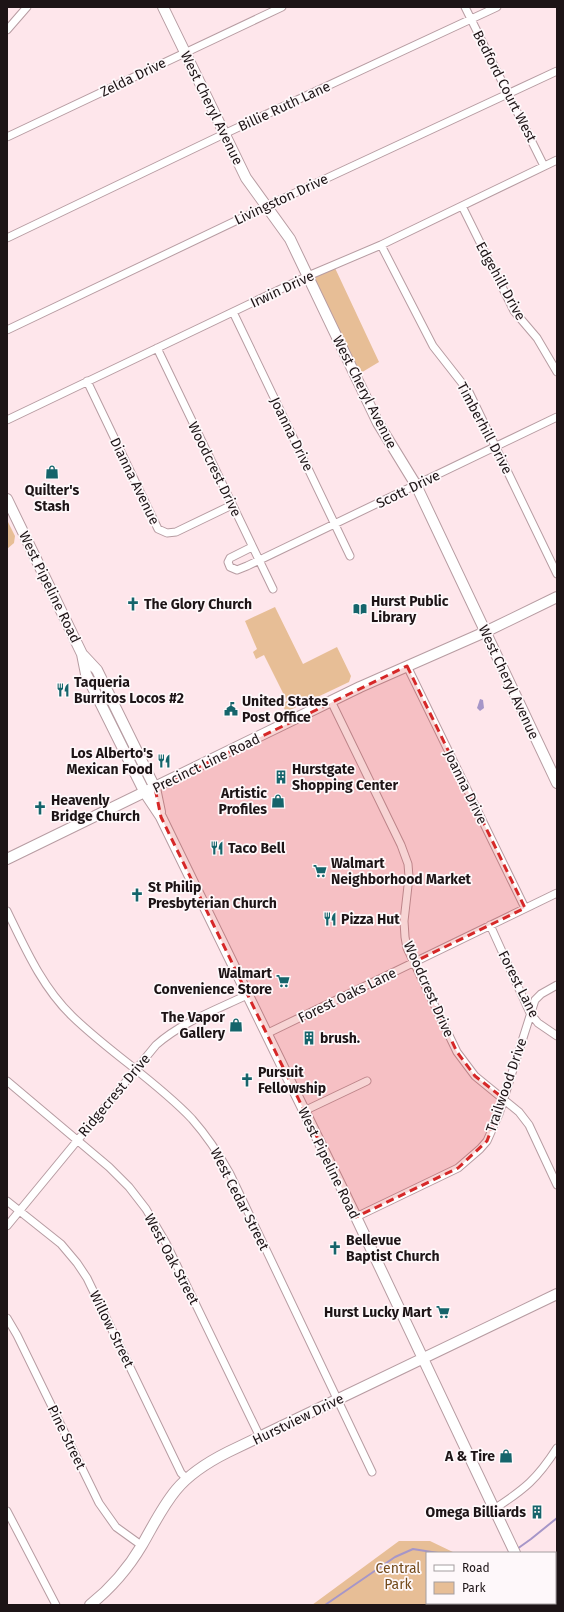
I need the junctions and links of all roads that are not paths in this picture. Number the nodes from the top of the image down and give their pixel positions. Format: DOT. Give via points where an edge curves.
graph roads {
  1 [pos="27,7"];
  2 [pos="163,7"];
  3 [pos="282,7"];
  4 [pos="465,7"];
  5 [pos="497,7"];
  6 [pos="267,10"];
  7 [pos="471,19"];
  8 [pos="7,30"];
  9 [pos="184,52"];
  10 [pos="557,71"];
  11 [pos="508,93"];
  12 [pos="224,134"];
  13 [pos="7,137"];
  14 [pos="557,160"];
  15 [pos="544,166"];
  16 [pos="266,206"];
  17 [pos="462,206"];
  18 [pos="7,238"];
  19 [pos="382,246"];
  20 [pos="308,276"];
  21 [pos="233,312"];
  22 [pos="7,330"];
  23 [pos="157,348"];
  24 [pos="557,372"];
  25 [pos="87,381"];
  26 [pos="557,417"];
  27 [pos="7,420"];
  28 [pos="496,446"];
  29 [pos="416,485"];
  30 [pos="7,499"];
  31 [pos="232,505"];
  32 [pos="335,524"];
  33 [pos="252,547"];
  34 [pos="350,556"];
  35 [pos="259,560"];
  36 [pos="557,574"];
  37 [pos="273,589"];
  38 [pos="557,597"];
  39 [pos="485,632"];
  40 [pos="82,654"];
  41 [pos="407,666"];
  42 [pos="331,701"];
  43 [pos="557,783"];
  44 [pos="155,788"];
  45 [pos="145,793"];
  46 [pos="161,817"];
  47 [pos="7,859"];
  48 [pos="557,893"];
  49 [pos="525,908"];
  50 [pos="7,911"];
  51 [pos="490,925"];
  52 [pos="414,962"];
  53 [pos="557,985"];
  54 [pos="247,995"];
  55 [pos="530,1013"];
  56 [pos="266,1034"];
  57 [pos="557,1036"];
  58 [pos="136,1069"];
  59 [pos="7,1081"];
  60 [pos="367,1081"];
  61 [pos="504,1098"];
  62 [pos="304,1111"];
  63 [pos="77,1140"];
  64 [pos="557,1185"];
  65 [pos="7,1201"];
  66 [pos="19,1211"];
  67 [pos="356,1217"];
  68 [pos="7,1226"];
  69 [pos="557,1294"];
  70 [pos="7,1318"];
  71 [pos="422,1358"];
  72 [pos="338,1400"];
  73 [pos="260,1437"];
  74 [pos="557,1448"];
  75 [pos="550,1459"];
  76 [pos="557,1463"];
  77 [pos="372,1472"];
  78 [pos="188,1479"];
  79 [pos="494,1509"];
  80 [pos="7,1512"];
  81 [pos="142,1545"];
  82 [pos="515,1552"];
  83 [pos="56,1605"];
  84 [pos="90,1605"];
  1 -- 8 [label="street"];
  2 -- 9 [label="main road, West Cheryl Avenue"];
  3 -- 6 [label="street, Zelda Drive"];
  4 -- 7 [label="street, Bedford Court West"];
  5 -- 7 [label="street, Billie Ruth Lane"];
  6 -- 9 [label="street, Zelda Drive"];
  7 -- 11 [label="street, Bedford Court West"];
  7 -- 12 [label="street, Billie Ruth Lane"];
  9 -- 12 [label="main road, West Cheryl Avenue"];
  9 -- 13 [label="street, Zelda Drive"];
  10 -- 11 [label="street, Livingston Drive"];
  11 -- 15 [label="street, Bedford Court West"];
  11 -- 16 [label="street, Livingston Drive"];
  12 -- 16 [label="main road, West Cheryl Avenue" via="246,178"];
  12 -- 18 [label="street, Billie Ruth Lane"];
  14 -- 15 [label="street, Irwin Drive"];
  15 -- 17 [label="street, Irwin Drive"];
  16 -- 20 [label="main road, West Cheryl Avenue" via="290,239"];
  16 -- 22 [label="street, Livingston Drive"];
  17 -- 19 [label="street, Irwin Drive"];
  17 -- 24 [label="street, Edgehill Drive" via="514,310 537,338"];
  19 -- 20 [label="street, Irwin Drive"];
  19 -- 28 [label="street, Timberhill Drive" via="433,346 469,392"];
  20 -- 21 [label="street, Irwin Drive"];
  20 -- 29 [label="main road, West Cheryl Avenue" via="378,423"];
  21 -- 23 [label="street, Irwin Drive"];
  21 -- 32 [label="street, Joanna Drive"];
  23 -- 25 [label="street, Irwin Drive"];
  23 -- 31 [label="street, Woodcrest Drive"];
  25 -- 27 [label="street, Irwin Drive"];
  25 -- 31 [label="street, Dianna Avenue" via="158,529 166,533 176,532"];
  26 -- 28 [label="street, Scott Drive"];
  28 -- 29 [label="street, Scott Drive"];
  28 -- 36 [label="street, Timberhill Drive"];
  29 -- 32 [label="street, Scott Drive"];
  29 -- 39 [label="main road, West Cheryl Avenue"];
  30 -- 40 [label="main road, West Pipeline Road"];
  31 -- 33 [label="street, Woodcrest Drive"];
  32 -- 34 [label="street, Joanna Drive"];
  32 -- 35 [label="street, Scott Drive"];
  33 -- 35 [label="street, Woodcrest Drive"];
  33 -- 35 [label="street, Scott Drive" via="230,558 230,567 237,570"];
  35 -- 37 [label="street, Woodcrest Drive"];
  38 -- 39 [label="main road, Precinct Line Road"];
  39 -- 41 [label="main road, Precinct Line Road"];
  39 -- 43 [label="main road, West Cheryl Avenue"];
  40 -- 44 [label="main road, West Pipeline Road" via="97,670"];
  40 -- 45 [label="main road, West Pipeline Road" via="86,674"];
  41 -- 42 [label="main road, Precinct Line Road"];
  41 -- 49 [label="street, Joanna Drive"];
  42 -- 44 [label="main road, Precinct Line Road"];
  42 -- 52 [label="street, Woodcrest Drive" via="406,859 409,877 404,921 405,937"];
  44 -- 45 [label="main road, Precinct Line Road"];
  44 -- 46 [label="main road, West Pipeline Road"];
  45 -- 46 [label="main road, West Pipeline Road"];
  45 -- 47 [label="main road, Precinct Line Road"];
  46 -- 54 [label="main road, West Pipeline Road"];
  48 -- 49 [label="street, Forest Oaks Lane"];
  49 -- 51 [label="street, Forest Oaks Lane"];
  50 -- 58 [label="street, West Cedar Street" via="37,970 61,1004"];
  51 -- 52 [label="street, Forest Oaks Lane"];
  51 -- 55 [label="street, Forest Lane"];
  52 -- 56 [label="street, Forest Oaks Lane"];
  52 -- 61 [label="street, Woodcrest Drive" via="457,1052 475,1076"];
  53 -- 55 [label="street, Trailwood Drive" via="535,1000"];
  54 -- 56 [label="main road, West Pipeline Road"];
  54 -- 58 [label="street, Ridgecrest Drive" via="168,1035 148,1053"];
  55 -- 57 [label="street, Forest Lane" via="538,1023"];
  55 -- 61 [label="street, Trailwood Drive"];
  56 -- 62 [label="main road, West Pipeline Road"];
  58 -- 63 [label="street, Ridgecrest Drive"];
  58 -- 72 [label="street, West Cedar Street" via="192,1119 220,1156"];
  59 -- 63 [label="street, West Oak Street"];
  60 -- 62 [label="street"];
  61 -- 64 [label="street, Woodcrest Drive" via="529,1125"];
  61 -- 67 [label="street, Trailwood Drive" via="487,1140 470,1158 445,1175"];
  62 -- 67 [label="main road, West Pipeline Road"];
  63 -- 66 [label="street, Ridgecrest Drive"];
  63 -- 73 [label="street, West Oak Street" via="109,1167 151,1216"];
  65 -- 66 [label="street, Willow Street"];
  66 -- 68 [label="street, Ridgecrest Drive"];
  66 -- 78 [label="street, Willow Street" via="61,1244 87,1278 181,1473"];
  67 -- 71 [label="main road, West Pipeline Road"];
  69 -- 71 [label="main road, Hurstview Drive"];
  70 -- 81 [label="street, Pine Street" via="99,1503 116,1528"];
  71 -- 72 [label="main road, Hurstview Drive"];
  71 -- 79 [label="main road, West Pipeline Road"];
  72 -- 73 [label="main road, Hurstview Drive"];
  72 -- 77 [label="street, West Cedar Street"];
  73 -- 78 [label="main road, Hurstview Drive" via="202,1466"];
  74 -- 75 [label="street"];
  75 -- 76 [label="street"];
  75 -- 79 [label="street" via="533,1481"];
  78 -- 81 [label="main road, Hurstview Drive" via="166,1502"];
  79 -- 82 [label="main road, West Pipeline Road"];
  80 -- 83 [label="street"];
  81 -- 84 [label="main road, Hurstview Drive" via="118,1577"];
}
